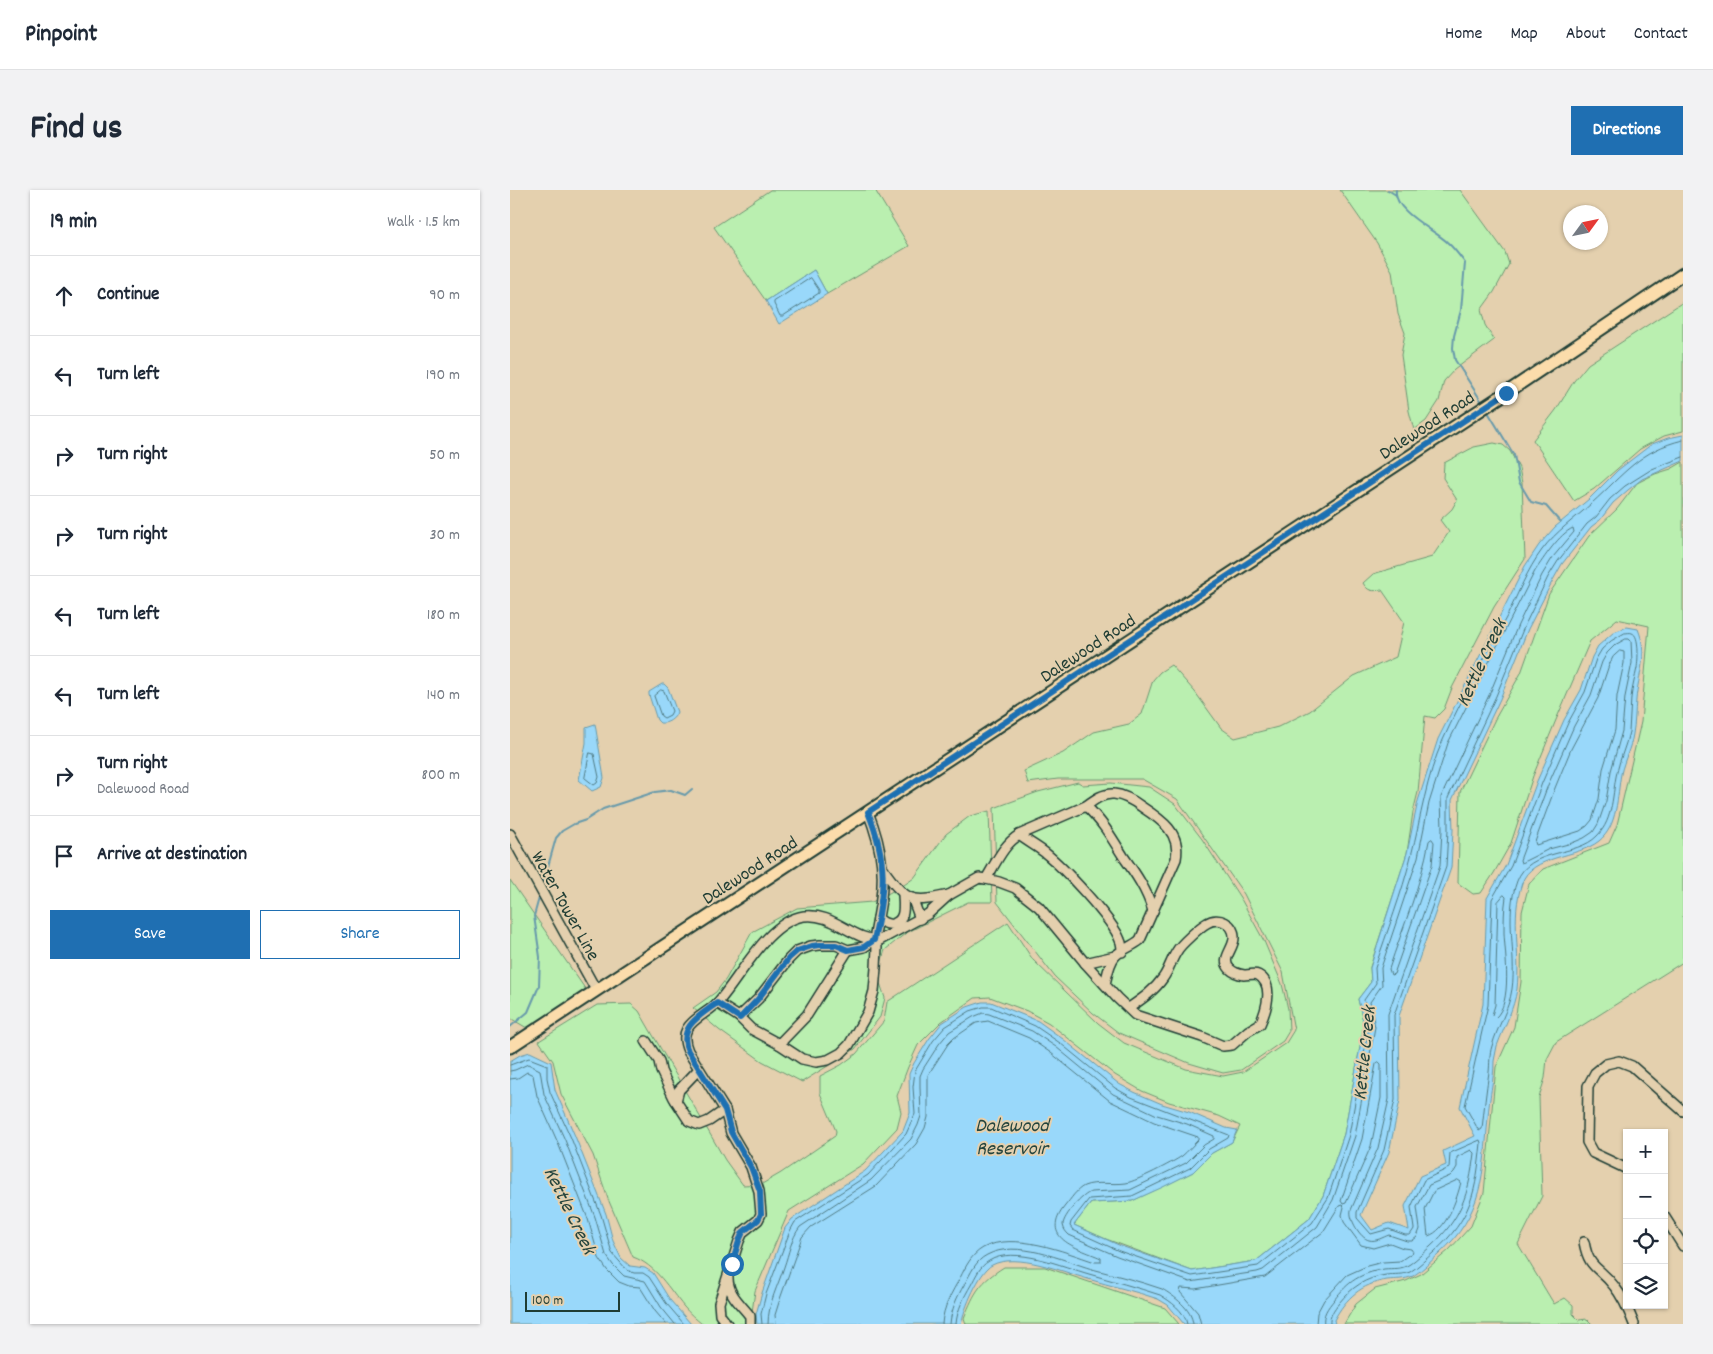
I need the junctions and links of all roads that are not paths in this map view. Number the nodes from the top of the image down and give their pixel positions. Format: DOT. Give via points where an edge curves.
graph roads {
  1 [pos="1683,274"];
  2 [pos="1086,806"];
  3 [pos="868,812"];
  4 [pos="510,834"];
  5 [pos="1019,835"];
  6 [pos="883,869"];
  7 [pos="986,879"];
  8 [pos="902,893"];
  9 [pos="949,895"];
  10 [pos="913,900"];
  11 [pos="1153,910"];
  12 [pos="878,918"];
  13 [pos="920,919"];
  14 [pos="874,940"];
  15 [pos="848,950"];
  16 [pos="1119,954"];
  17 [pos="1086,963"];
  18 [pos="1105,984"];
  19 [pos="596,990"];
  20 [pos="717,1003"];
  21 [pos="1129,1008"];
  22 [pos="740,1018"];
  23 [pos="646,1041"];
  24 [pos="779,1044"];
  25 [pos="510,1047"];
  26 [pos="699,1069"];
  27 [pos="676,1101"];
  28 [pos="725,1110"];
  29 [pos="1683,1111"];
  30 [pos="1623,1167"];
  31 [pos="1666,1219"];
  32 [pos="1584,1242"];
  33 [pos="1683,1246"];
  34 [pos="728,1275"];
  35 [pos="727,1324"];
  36 [pos="750,1324"];
  37 [pos="1634,1324"];
  1 -- 3 [label="main road, Dalewood Road"];
  2 -- 5 [label="street"];
  2 -- 11 [label="street" via="1108,831 1140,880"];
  2 -- 11 [label="street" via="1105,794 1128,797 1166,824 1178,850"];
  3 -- 6 [label="street" via="877,834"];
  3 -- 19 [label="main road, Dalewood Road"];
  4 -- 19 [label="street, Water Tower Line"];
  5 -- 7 [label="street" via="1010,840"];
  5 -- 16 [label="street" via="1063,869 1096,906 1120,940"];
  6 -- 8 [label="street"];
  6 -- 12 [label="street"];
  7 -- 9 [label="street" via="979,878"];
  7 -- 17 [label="street" via="1014,888 1039,907"];
  8 -- 10 [label="street"];
  8 -- 12 [label="street" via="902,918 889,924"];
  9 -- 10 [label="street"];
  9 -- 13 [label="street"];
  10 -- 13 [label="street"];
  11 -- 16 [label="street" via="1140,940"];
  12 -- 14 [label="street"];
  13 -- 14 [label="street"];
  14 -- 15 [label="street" via="864,947"];
  14 -- 20 [label="street" via="833,920 807,915 796,917 778,929 758,950"];
  14 -- 24 [label="street" via="878,947 874,991 868,1012 849,1045 828,1060 816,1062 802,1060"];
  15 -- 22 [label="street" via="836,945 820,945 797,951"];
  15 -- 24 [label="street" via="807,1015"];
  16 -- 17 [label="street"];
  16 -- 18 [label="street" via="1109,967"];
  17 -- 18 [label="street"];
  18 -- 21 [label="street"];
  19 -- 25 [label="main road, Dalewood Road"];
  20 -- 22 [label="street"];
  20 -- 26 [label="street" via="693,1022 685,1034 685,1044"];
  21 -- 21 [label="street" via="1135,1015 1223,1046 1232,1045 1260,1024 1268,988 1257,974 1234,973 1227,966 1226,960 1235,937 1229,924 1212,920 1177,950 1163,978 1150,993"];
  22 -- 24 [label="street" via="751,1029"];
  23 -- 27 [label="street"];
  26 -- 27 [label="street" via="679,1090"];
  26 -- 28 [label="street"];
  27 -- 28 [label="street" via="690,1121 699,1125"];
  28 -- 34 [label="street" via="731,1132 746,1158 761,1199 761,1214 743,1232"];
  29 -- 30 [label="street" via="1632,1066 1619,1061 1606,1064 1595,1073 1588,1086 1587,1142 1593,1152"];
  31 -- 33 [label="street"];
  32 -- 37 [label="street" via="1589,1261 1618,1291"];
  34 -- 35 [label="street" via="718,1310"];
  34 -- 36 [label="street" via="730,1290 750,1316"];
}
